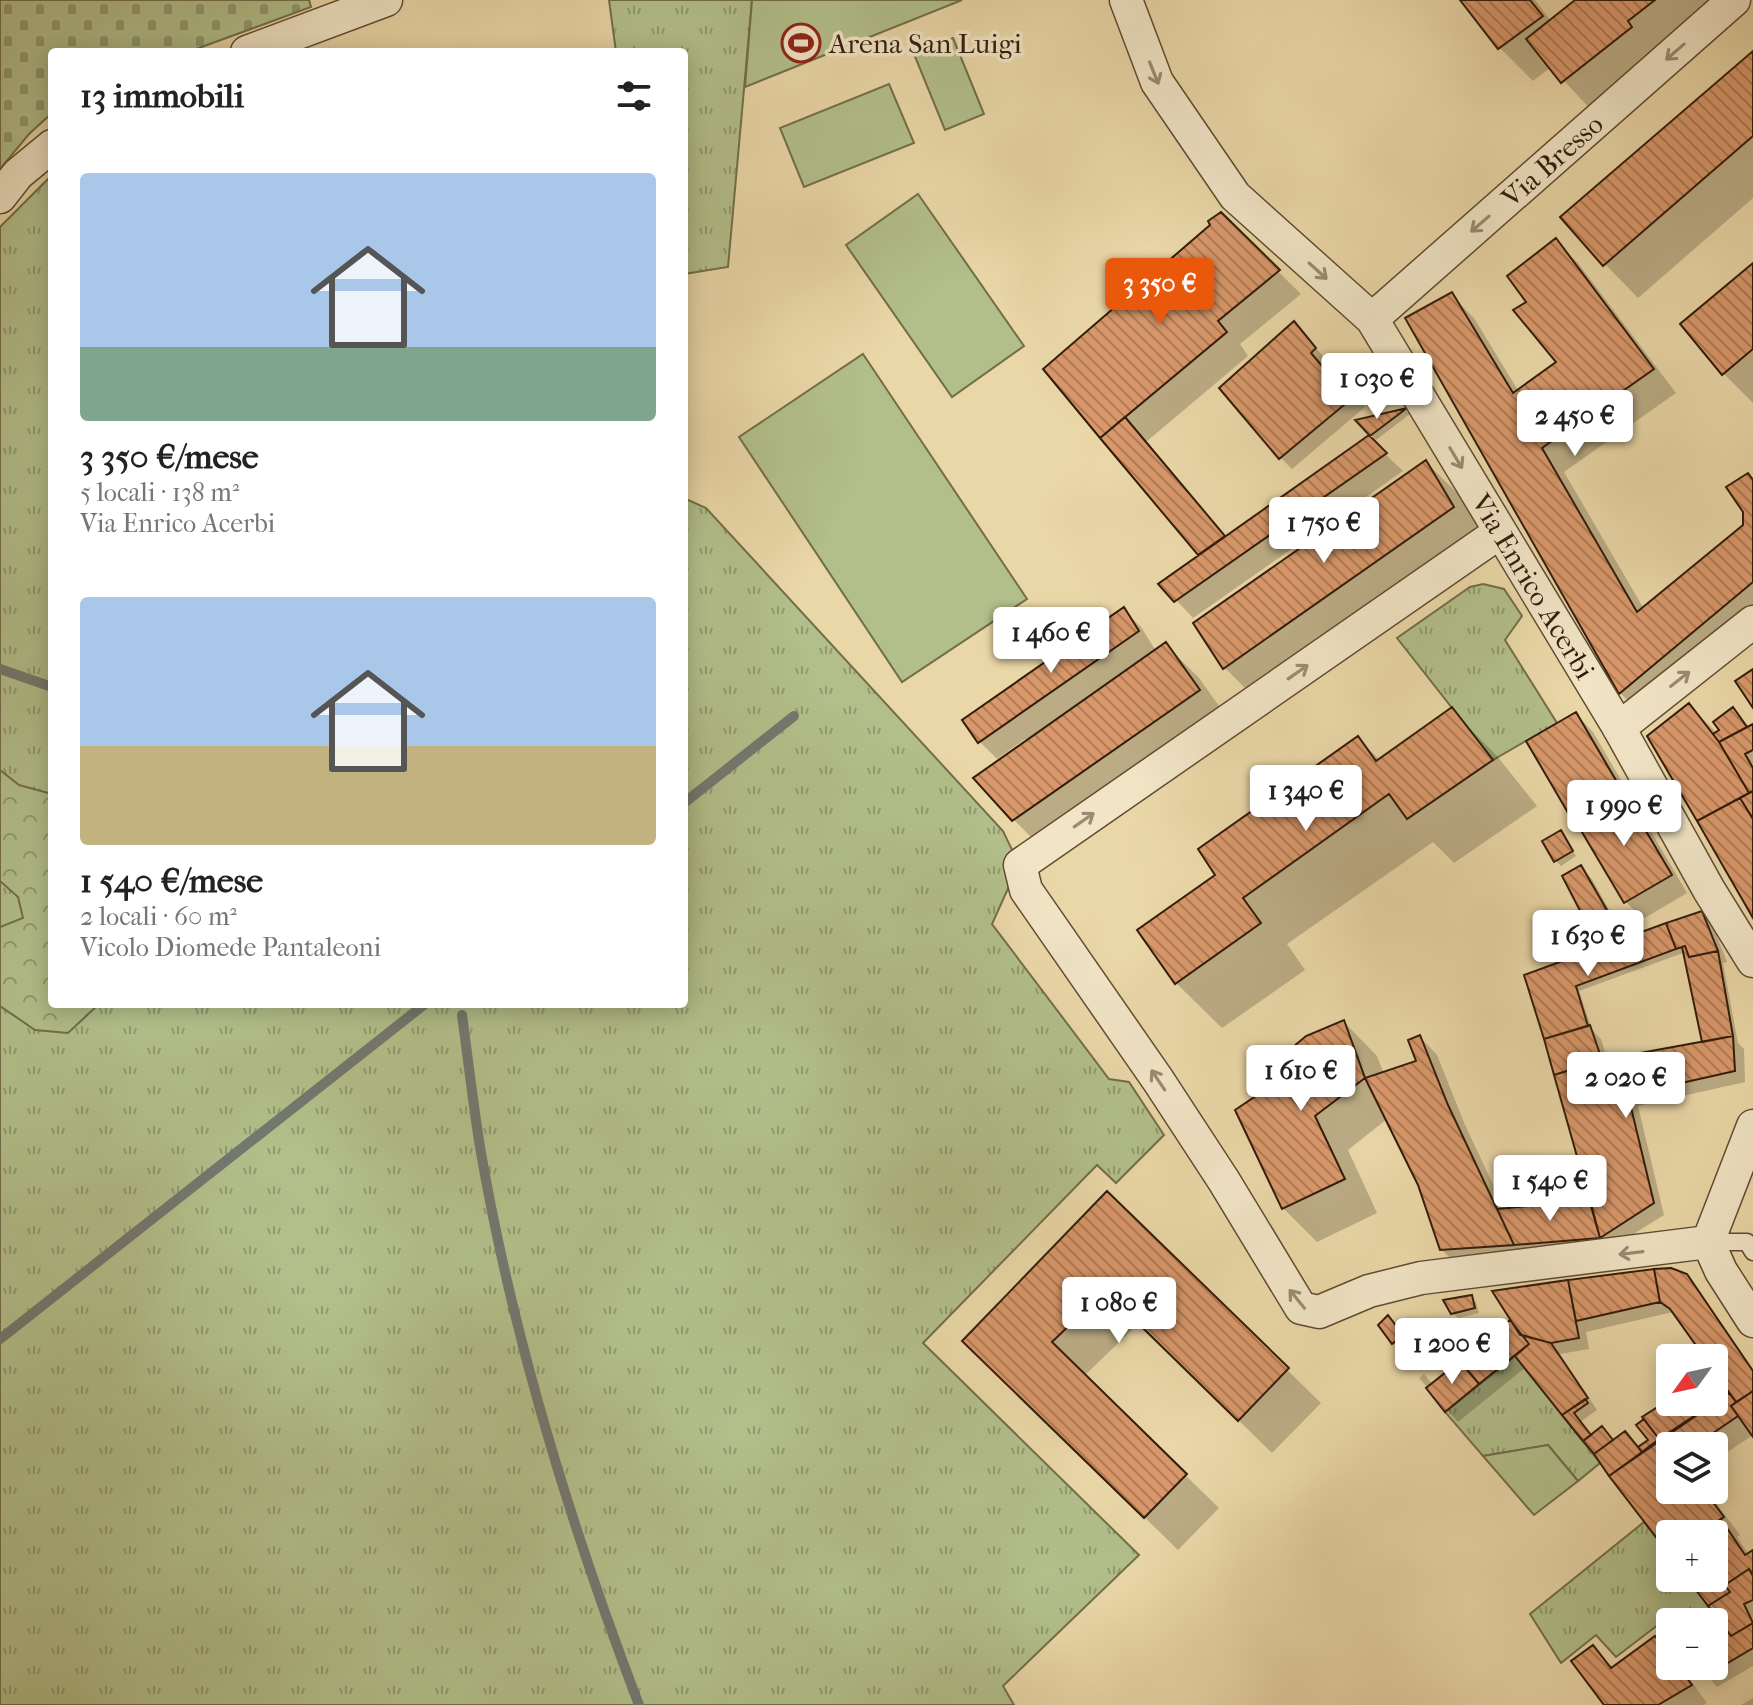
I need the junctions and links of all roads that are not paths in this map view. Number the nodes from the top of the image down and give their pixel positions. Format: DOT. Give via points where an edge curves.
graph roads {
  1 [pos="386,0"];
  2 [pos="1126,0"];
  3 [pos="1734,0"];
  4 [pos="258,48"];
  5 [pos="48,149"];
  6 [pos="0,197"];
  7 [pos="1372,319"];
  8 [pos="1500,532"];
  9 [pos="1753,622"];
  10 [pos="1619,728"];
  11 [pos="1753,961"];
  12 [pos="1753,1126"];
  13 [pos="1708,1242"];
  14 [pos="1753,1252"];
  15 [pos="1753,1321"];
  1 -- 4 [label="street"];
  2 -- 7 [label="street, Via Enrico Acerbi, one-way" via="1157,82 1235,196"];
  3 -- 7 [label="street, Via Bresso, one-way"];
  5 -- 6 [label="street"];
  7 -- 8 [label="street, Via Enrico Acerbi, one-way"];
  8 -- 10 [label="street, Via Enrico Acerbi"];
  13 -- 8 [label="street, one-way" via="1421,1278 1369,1291 1319,1312 1301,1308 1166,1092 1026,890 1020,865"];
  10 -- 9 [label="street, one-way"];
  10 -- 11 [label="street, Via Enrico Acerbi"];
  12 -- 13 [label="street"];
  13 -- 14 [label="lane" via="1747,1242"];
  13 -- 15 [label="street"];
}
